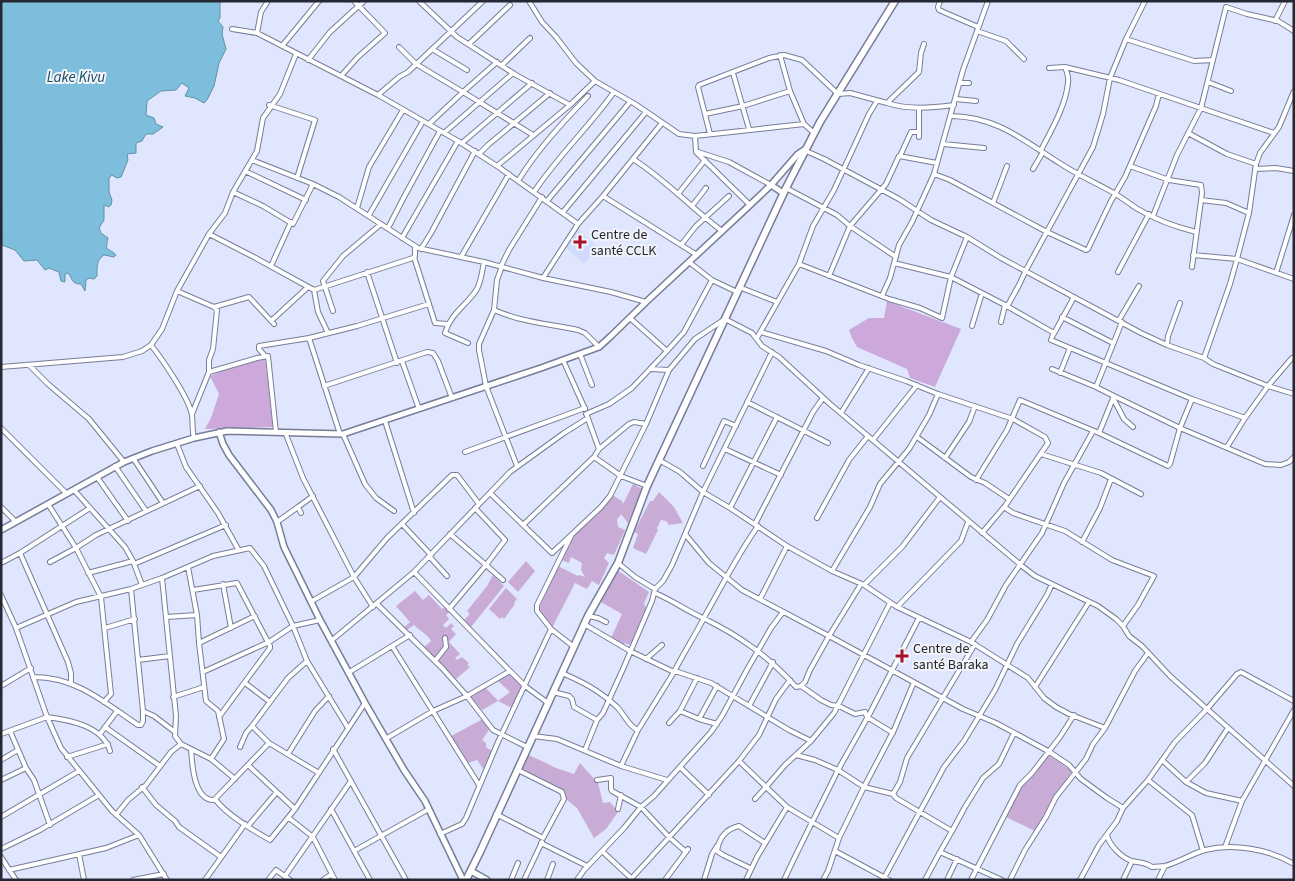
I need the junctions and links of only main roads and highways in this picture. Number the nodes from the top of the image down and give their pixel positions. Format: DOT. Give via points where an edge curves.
graph roads {
  1 [pos="895,1"];
  2 [pos="464,880"];
  1 -- 2 [label="highway" via="804,150 784,190 647,486 618,562 584,624 471,871"];
}
